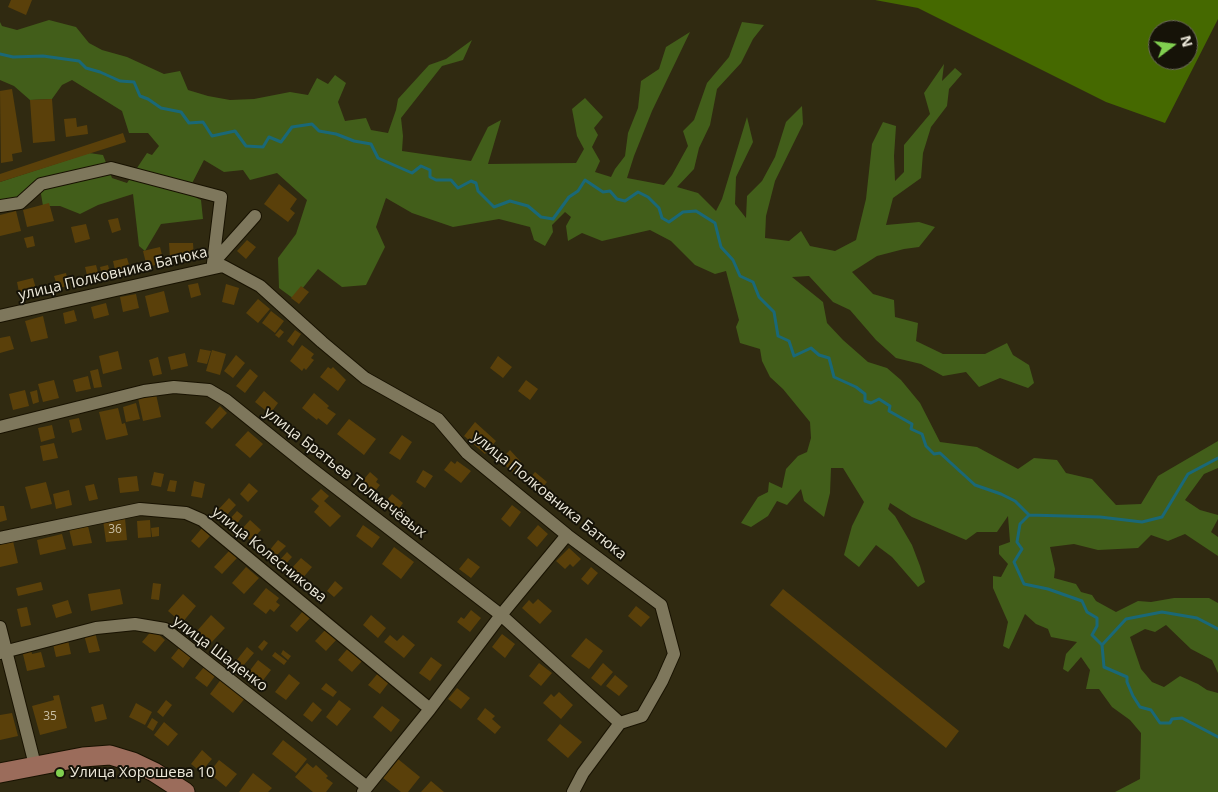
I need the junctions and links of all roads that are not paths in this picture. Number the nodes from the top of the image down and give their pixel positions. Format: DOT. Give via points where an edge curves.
graph roads {
  1 [pos="0,206"];
  2 [pos="255,216"];
  3 [pos="218,264"];
  4 [pos="0,316"];
  5 [pos="0,427"];
  6 [pos="567,536"];
  7 [pos="0,538"];
  8 [pos="502,615"];
  9 [pos="0,627"];
  10 [pos="3,652"];
  11 [pos="430,708"];
  12 [pos="620,724"];
  13 [pos="35,766"];
  14 [pos="0,773"];
  15 [pos="365,789"];
  16 [pos="185,792"];
  17 [pos="573,792"];
  1 -- 3 [label="street" via="20,203 41,184 111,168 221,197"];
  2 -- 3 [label="street"];
  3 -- 4 [label="street, улица Полковника Батюка"];
  3 -- 6 [label="street, улица Полковника Батюка" via="260,286 364,378 438,419 467,453"];
  5 -- 8 [label="street, улица Братьев Толмачёвых" via="144,391 174,387 209,390 233,405"];
  6 -- 8 [label="street"];
  6 -- 12 [label="street, улица Полковника Батюка" via="661,605 674,654 642,716"];
  7 -- 11 [label="street, улица Колесникова" via="140,509 186,513 202,520"];
  8 -- 11 [label="street"];
  8 -- 12 [label="street, улица Братьев Толмачёвых"];
  9 -- 10 [label="street"];
  10 -- 13 [label="street"];
  10 -- 15 [label="street, улица Шаденко" via="96,628 136,624 165,629"];
  11 -- 15 [label="street"];
  12 -- 17 [label="street" via="583,773"];
  13 -- 14 [label="main road"];
  13 -- 16 [label="main road" via="110,755 154,772"];
}
